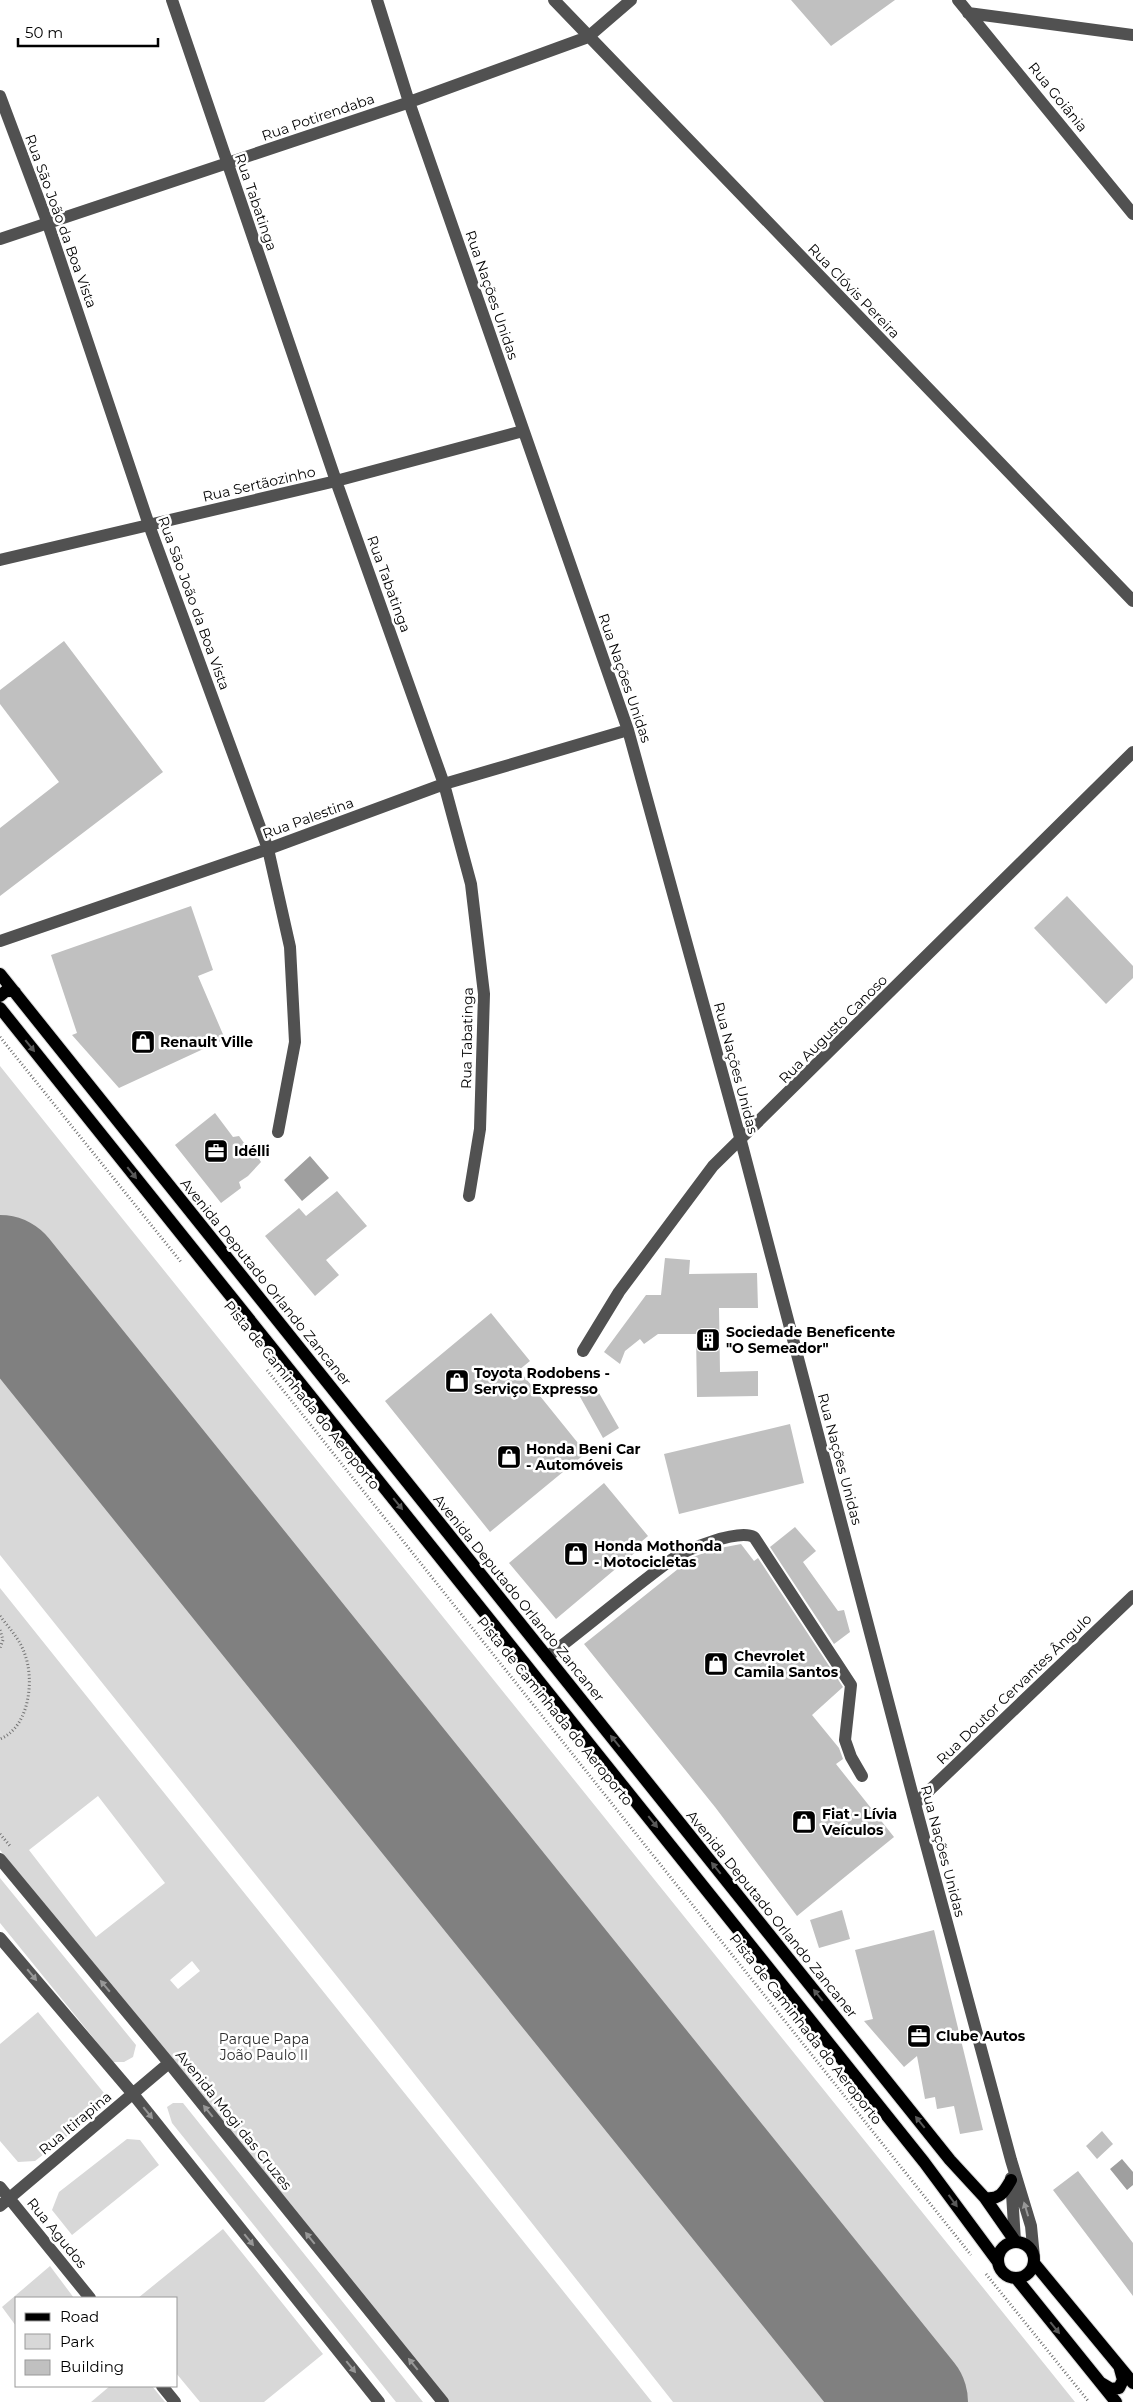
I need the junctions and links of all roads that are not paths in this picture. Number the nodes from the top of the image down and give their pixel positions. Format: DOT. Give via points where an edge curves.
graph roads {
  1 [pos="172,0"];
  2 [pos="377,0"];
  3 [pos="554,0"];
  4 [pos="631,0"];
  5 [pos="958,0"];
  6 [pos="968,13"];
  7 [pos="1133,35"];
  8 [pos="588,36"];
  9 [pos="0,96"];
  10 [pos="408,102"];
  11 [pos="227,164"];
  12 [pos="1133,214"];
  13 [pos="48,224"];
  14 [pos="0,239"];
  15 [pos="523,431"];
  16 [pos="336,481"];
  17 [pos="149,525"];
  18 [pos="0,560"];
  19 [pos="1133,601"];
  20 [pos="628,730"];
  21 [pos="1133,752"];
  22 [pos="444,784"];
  23 [pos="268,849"];
  24 [pos="0,941"];
  25 [pos="0,974"];
  26 [pos="15,992"];
  27 [pos="0,996"];
  28 [pos="0,1008"];
  29 [pos="278,1132"];
  30 [pos="741,1142"];
  31 [pos="469,1196"];
  32 [pos="583,1350"];
  33 [pos="1133,1596"];
  34 [pos="547,1657"];
  35 [pos="862,1776"];
  36 [pos="915,1804"];
  37 [pos="0,1859"];
  38 [pos="0,1938"];
  39 [pos="169,2063"];
  40 [pos="133,2094"];
  41 [pos="1011,2160"];
  42 [pos="1011,2180"];
  43 [pos="0,2187"];
  44 [pos="985,2198"];
  45 [pos="5,2202"];
  46 [pos="1014,2241"];
  47 [pos="1034,2260"];
  48 [pos="998,2262"];
  49 [pos="1016,2278"];
  50 [pos="89,2297"];
  51 [pos="1120,2367"];
  52 [pos="1099,2381"];
  53 [pos="1133,2383"];
  54 [pos="163,2387"];
  55 [pos="175,2402"];
  56 [pos="379,2402"];
  57 [pos="443,2402"];
  58 [pos="1116,2402"];
  1 -- 11 [label="street, Rua Tabatinga"];
  2 -- 10 [label="street, Rua Nações Unidas"];
  3 -- 8 [label="street, Rua Clóvis Pereira"];
  4 -- 8 [label="street, Rua Potirendaba"];
  5 -- 6 [label="street, Rua Goiânia"];
  6 -- 7 [label="street"];
  6 -- 12 [label="street, Rua Goiânia"];
  8 -- 10 [label="street, Rua Potirendaba"];
  8 -- 19 [label="street, Rua Clóvis Pereira"];
  9 -- 13 [label="street, Rua São João da Boa Vista"];
  10 -- 11 [label="street, Rua Potirendaba"];
  10 -- 15 [label="street, Rua Nações Unidas"];
  11 -- 13 [label="street, Rua Potirendaba"];
  11 -- 16 [label="street, Rua Tabatinga"];
  13 -- 14 [label="street, Rua Potirendaba"];
  13 -- 17 [label="street, Rua São João da Boa Vista"];
  15 -- 16 [label="street, Rua Sertãozinho"];
  15 -- 20 [label="street, Rua Nações Unidas"];
  16 -- 17 [label="street, Rua Sertãozinho"];
  16 -- 22 [label="street, Rua Tabatinga"];
  17 -- 18 [label="street, Rua Sertãozinho"];
  17 -- 23 [label="street, Rua São João da Boa Vista"];
  20 -- 22 [label="street, Rua Palestina"];
  20 -- 30 [label="street, Rua Nações Unidas"];
  21 -- 30 [label="street, Rua Augusto Canoso"];
  22 -- 23 [label="street, Rua Palestina"];
  22 -- 31 [label="street, Rua Tabatinga" via="471,884 484,994 480,1129"];
  23 -- 24 [label="street, Rua Palestina"];
  23 -- 29 [label="street, Rua São João da Boa Vista" via="290,947 295,1042"];
  25 -- 26 [label="main road, Avenida Deputado Orlando Zancaner"];
  26 -- 27 [label="main road" via="8,990"];
  26 -- 34 [label="main road, Avenida Deputado Orlando Zancaner"];
  28 -- 48 [label="main road, one-way" via="918,2154"];
  30 -- 32 [label="street, Rua Augusto Canoso" via="713,1166 619,1292"];
  30 -- 36 [label="street, Rua Nações Unidas"];
  33 -- 36 [label="street, Rua Doutor Cervantes Ângulo"];
  34 -- 35 [label="street" via="672,1560 737,1534 750,1534 847,1676 851,1685 845,1740"];
  44 -- 34 [label="main road, Avenida Deputado Orlando Zancaner, one-way" via="950,2160"];
  36 -- 41 [label="street, Rua Nações Unidas"];
  39 -- 37 [label="street, Avenida Mogi das Cruzes, one-way"];
  38 -- 40 [label="street, one-way"];
  39 -- 40 [label="street, Rua Itirapina"];
  57 -- 39 [label="street, Avenida Mogi das Cruzes, one-way"];
  40 -- 45 [label="street, Rua Itirapina"];
  40 -- 56 [label="street, one-way"];
  41 -- 42 [label="street, Rua Nações Unidas"];
  47 -- 41 [label="street, Rua Nações Unidas, one-way" via="1031,2226"];
  42 -- 44 [label="main road" via="1002,2195 994,2199"];
  42 -- 46 [label="street, Rua Nações Unidas"];
  43 -- 45 [label="street, Rua Agudos"];
  44 -- 46 [label="main road, Avenida Deputado Orlando Zancaner"];
  45 -- 50 [label="street, Rua Agudos"];
  46 -- 47 [label="main road, Avenida Deputado Orlando Zancaner" via="1026,2244"];
  46 -- 48 [label="main road" via="1004,2246"];
  47 -- 49 [label="main road" via="1031,2270"];
  47 -- 51 [label="main road, Avenida Deputado Orlando Zancaner"];
  48 -- 49 [label="main road" via="1004,2273"];
  49 -- 52 [label="main road, one-way"];
  51 -- 52 [label="main road" via="1123,2380 1119,2388 1111,2389"];
  51 -- 53 [label="main road, Avenida Deputado Orlando Zancaner"];
  52 -- 58 [label="main road"];
  54 -- 55 [label="street"];
}
